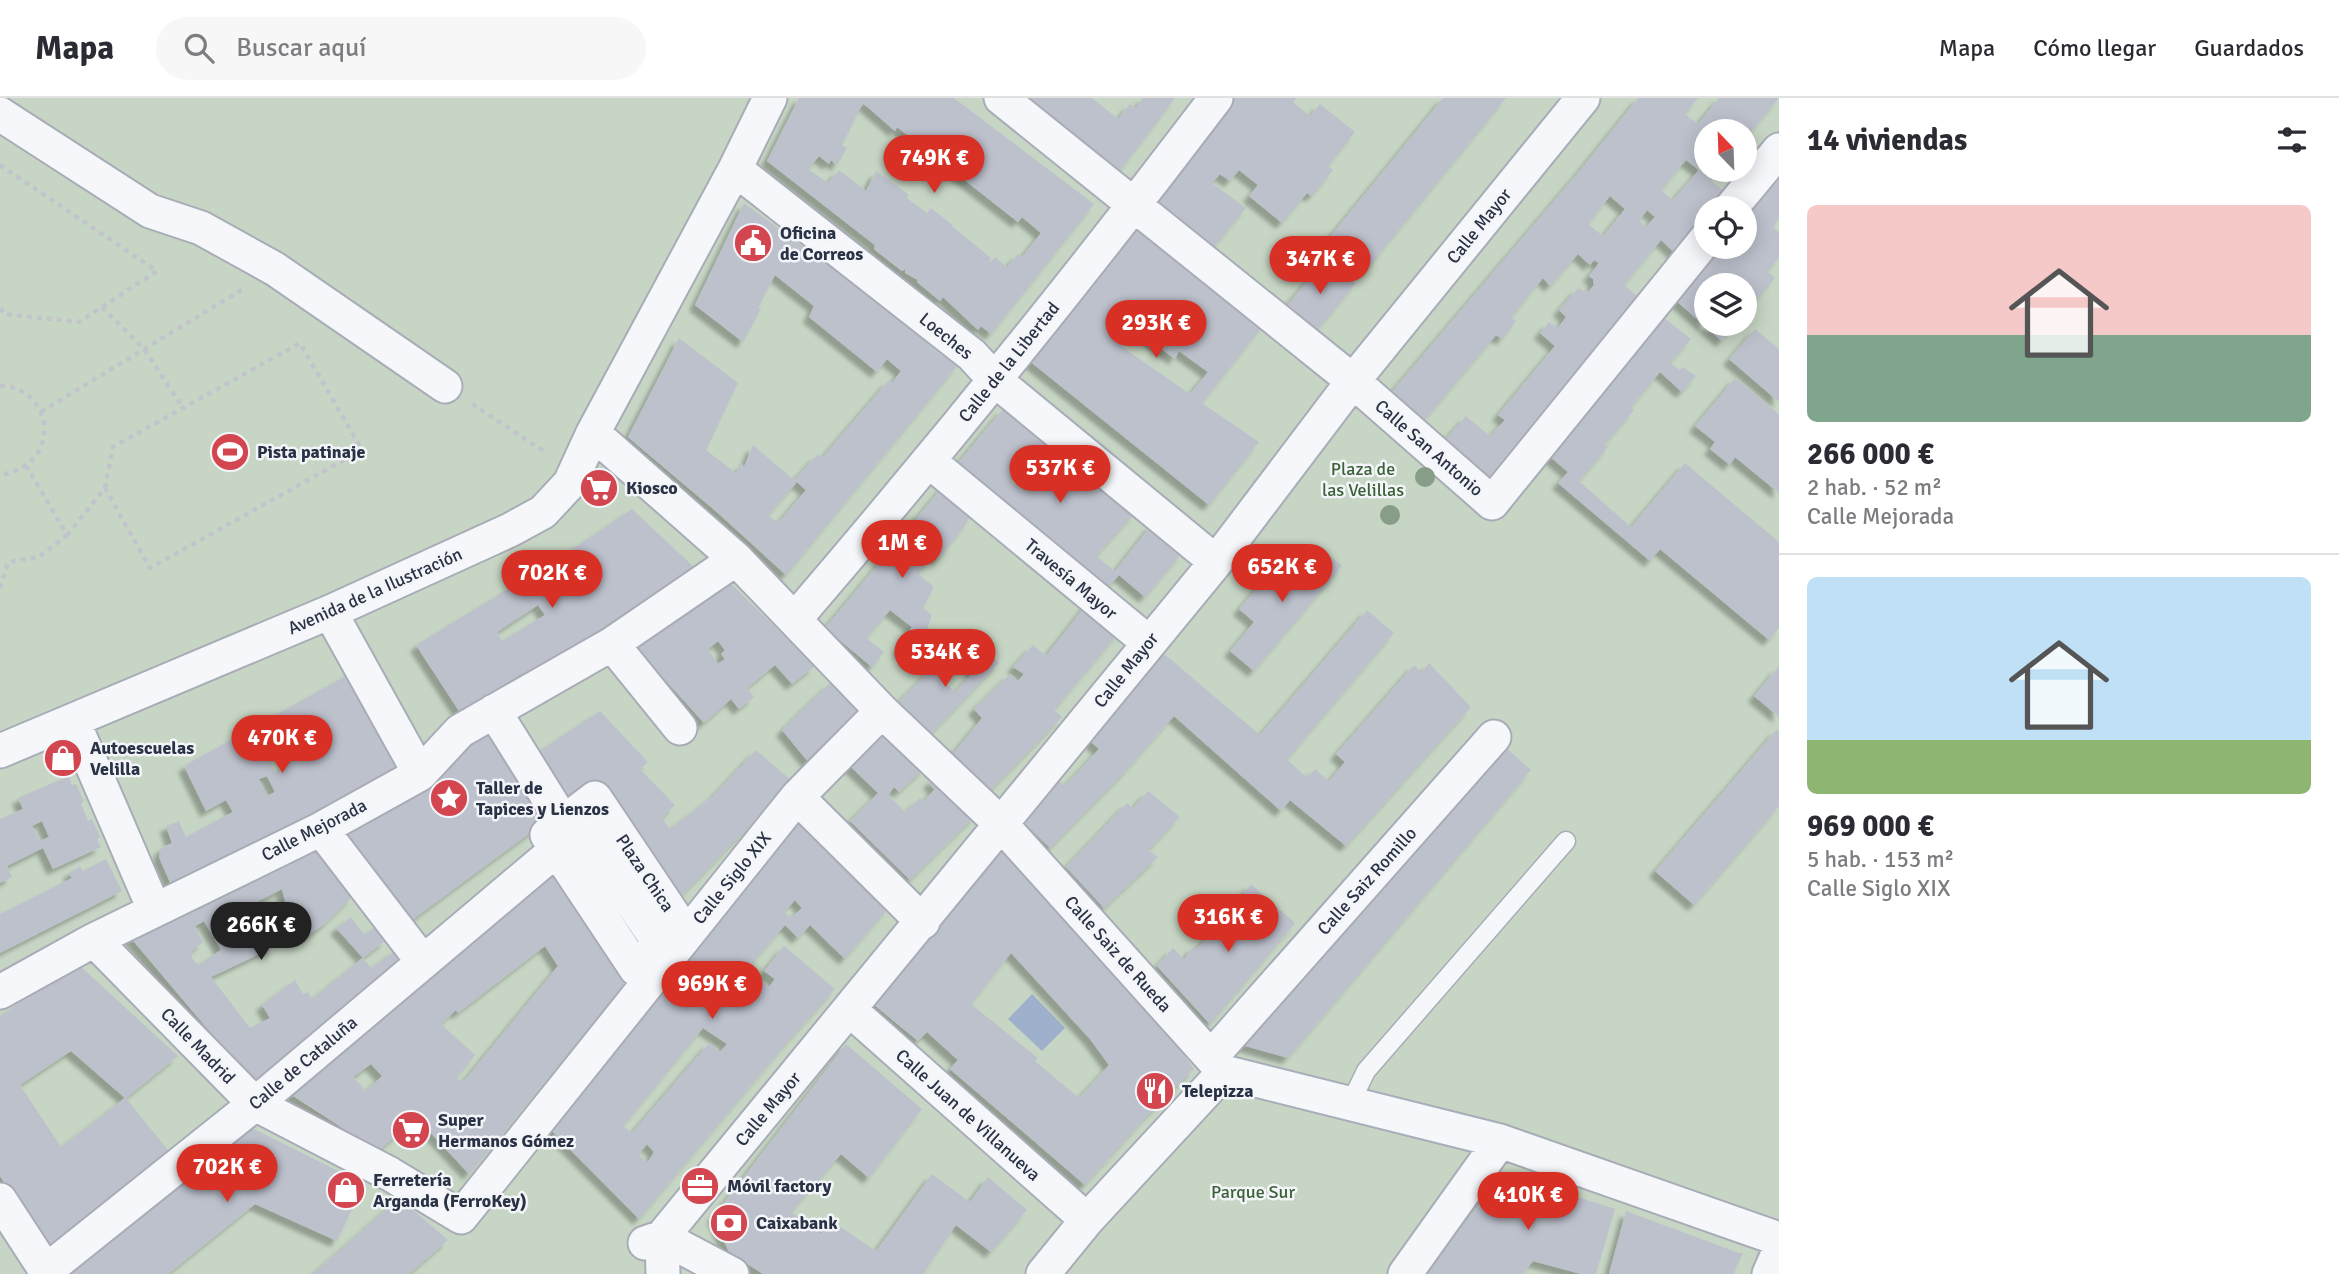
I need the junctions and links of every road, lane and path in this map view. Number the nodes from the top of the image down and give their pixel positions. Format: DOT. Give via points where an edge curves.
graph roads {
  1 [pos="770,98"];
  2 [pos="1001,98"];
  3 [pos="1216,98"];
  4 [pos="1568,103"];
  5 [pos="0,114"];
  6 [pos="1779,150"];
  7 [pos="0,165"];
  8 [pos="735,169"];
  9 [pos="1741,196"];
  10 [pos="1135,204"];
  11 [pos="1694,254"];
  12 [pos="275,269"];
  13 [pos="0,307"];
  14 [pos="102,307"];
  15 [pos="144,349"];
  16 [pos="995,380"];
  17 [pos="1353,381"];
  18 [pos="0,386"];
  19 [pos="445,386"];
  20 [pos="183,408"];
  21 [pos="41,412"];
  22 [pos="593,433"];
  23 [pos="549,454"];
  24 [pos="929,461"];
  25 [pos="27,467"];
  26 [pos="0,475"];
  27 [pos="105,488"];
  28 [pos="66,535"];
  29 [pos="0,558"];
  30 [pos="736,559"];
  31 [pos="8,562"];
  32 [pos="1216,562"];
  33 [pos="0,588"];
  34 [pos="330,612"];
  35 [pos="795,619"];
  36 [pos="1148,642"];
  37 [pos="612,643"];
  38 [pos="881,711"];
  39 [pos="494,712"];
  40 [pos="74,722"];
  41 [pos="680,728"];
  42 [pos="1494,737"];
  43 [pos="0,751"];
  44 [pos="420,774"];
  45 [pos="797,797"];
  46 [pos="1001,824"];
  47 [pos="321,829"];
  48 [pos="564,836"];
  49 [pos="1566,841"];
  50 [pos="154,909"];
  51 [pos="923,922"];
  52 [pos="94,940"];
  53 [pos="423,962"];
  54 [pos="654,962"];
  55 [pos="0,992"];
  56 [pos="850,1010"];
  57 [pos="1218,1065"];
  58 [pos="255,1104"];
  59 [pos="1350,1104"];
  60 [pos="1500,1141"];
  61 [pos="0,1200"];
  62 [pos="461,1217"];
  63 [pos="1087,1220"];
  64 [pos="654,1240"];
  65 [pos="1779,1240"];
  66 [pos="1779,1251"];
  67 [pos="47,1272"];
  68 [pos="663,1274"];
  69 [pos="732,1274"];
  70 [pos="1043,1274"];
  71 [pos="1405,1274"];
  72 [pos="1769,1274"];
  1 -- 8 [label="street, Avenida de la Ilustración"];
  2 -- 10 [label="street, Calle San Antonio"];
  3 -- 10 [label="street, Calle de la Libertad"];
  4 -- 17 [label="street, Calle Mayor"];
  5 -- 12 [label="street" via="150,211 201,228"];
  6 -- 9 [label="street"];
  7 -- 14 [label="path" via="158,271"];
  8 -- 16 [label="street, Loeches" via="972,355"];
  8 -- 22 [label="street, Avenida de la Ilustración"];
  10 -- 16 [label="street, Calle de la Libertad"];
  10 -- 17 [label="street, Calle San Antonio"];
  11 -- 17 [label="street, Calle San Antonio" via="1492,503"];
  12 -- 15 [label="path"];
  12 -- 19 [label="street"];
  13 -- 14 [label="path" via="4,314 79,322"];
  14 -- 15 [label="path"];
  15 -- 20 [label="path"];
  15 -- 21 [label="path"];
  16 -- 24 [label="street, Calle de la Libertad"];
  16 -- 32 [label="street, Loeches"];
  17 -- 32 [label="street, Calle Mayor"];
  18 -- 21 [label="path" via="21,391"];
  19 -- 23 [label="path"];
  20 -- 27 [label="path" via="113,447"];
  20 -- 27 [label="path" via="300,343 362,450 150,568"];
  21 -- 25 [label="path" via="43,442"];
  22 -- 30 [label="street, Calle Saiz de Rueda"];
  22 -- 34 [label="street, Avenida de la Ilustración" via="570,483 542,512"];
  24 -- 35 [label="street, Calle de la Libertad"];
  24 -- 36 [label="street, Travesía Mayor"];
  25 -- 26 [label="path"];
  25 -- 28 [label="path"];
  27 -- 28 [label="path"];
  28 -- 31 [label="path" via="39,557"];
  29 -- 31 [label="path"];
  30 -- 35 [label="street, Calle Saiz de Rueda"];
  30 -- 37 [label="street, Calle Mejorada"];
  31 -- 33 [label="path"];
  32 -- 36 [label="street, Calle Mayor"];
  34 -- 40 [label="street, Avenida de la Ilustración"];
  34 -- 44 [label="street"];
  35 -- 38 [label="street, Calle Saiz de Rueda"];
  36 -- 46 [label="street, Calle Mayor"];
  37 -- 39 [label="street, Calle Mejorada"];
  37 -- 41 [label="street"];
  38 -- 45 [label="street, Calle Siglo XIX"];
  38 -- 46 [label="street, Calle Saiz de Rueda"];
  39 -- 44 [label="street, Calle Mejorada" via="460,730"];
  39 -- 48 [label="street, Plaza Chica"];
  40 -- 43 [label="street, Avenida de la Ilustración"];
  40 -- 50 [label="street"];
  42 -- 57 [label="street, Calle Saiz Romillo"];
  44 -- 47 [label="street, Calle Mejorada"];
  45 -- 51 [label="street"];
  45 -- 54 [label="street, Calle Siglo XIX"];
  46 -- 51 [label="street, Calle Mayor"];
  46 -- 57 [label="street, Calle Saiz de Rueda"];
  47 -- 50 [label="street, Calle Mejorada"];
  47 -- 53 [label="street"];
  48 -- 53 [label="street, Calle de Cataluña"];
  48 -- 54 [label="street, Plaza Chica" via="581,829"];
  49 -- 59 [label="lane" via="1366,1071"];
  50 -- 52 [label="street, Calle Mejorada"];
  51 -- 56 [label="street, Calle Mayor"];
  52 -- 55 [label="street, Calle Mejorada"];
  52 -- 58 [label="street, Calle Madrid"];
  53 -- 58 [label="street, Calle de Cataluña"];
  54 -- 62 [label="street, Calle Siglo XIX"];
  56 -- 63 [label="street, Calle Juan de Villanueva"];
  56 -- 64 [label="street, Calle Mayor"];
  57 -- 59 [label="street"];
  57 -- 63 [label="street, Calle Saiz Romillo"];
  58 -- 62 [label="street, Calle Madrid" via="390,1174"];
  58 -- 67 [label="street, Calle de Cataluña"];
  59 -- 60 [label="street"];
  60 -- 65 [label="street"];
  60 -- 71 [label="street"];
  61 -- 67 [label="street"];
  63 -- 70 [label="street, Calle Saiz Romillo"];
  64 -- 68 [label="street"];
  64 -- 69 [label="street"];
  66 -- 72 [label="street"];
}
